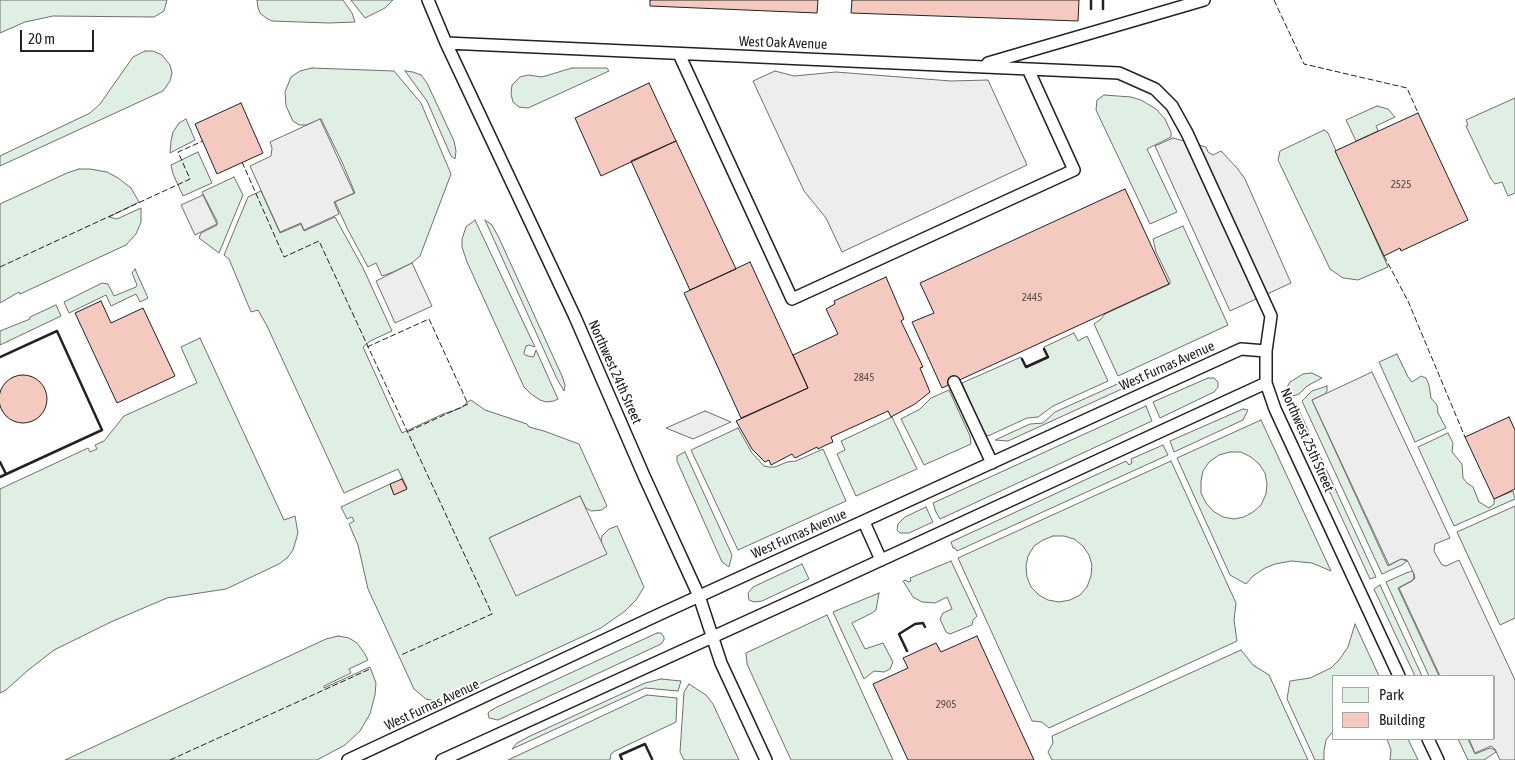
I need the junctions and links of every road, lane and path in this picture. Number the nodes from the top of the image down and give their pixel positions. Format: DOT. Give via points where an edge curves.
graph roads {
  1 [pos="428,0"];
  2 [pos="1204,0"];
  3 [pos="446,43"];
  4 [pos="679,54"];
  5 [pos="977,67"];
  6 [pos="1028,69"];
  7 [pos="1119,73"];
  8 [pos="1266,351"];
  9 [pos="954,382"];
  10 [pos="1266,383"];
  11 [pos="992,463"];
  12 [pos="864,522"];
  13 [pos="881,560"];
  14 [pos="699,596"];
  15 [pos="712,637"];
  16 [pos="1399,675"];
  17 [pos="1428,740"];
  18 [pos="348,760"];
  19 [pos="442,760"];
  20 [pos="766,760"];
  21 [pos="1438,760"];
  1 -- 3 [label="lane, Northwest 24th Street"];
  2 -- 5 [label="lane"];
  3 -- 4 [label="lane, West Oak Avenue"];
  3 -- 14 [label="lane, Northwest 24th Street" via="575,317"];
  4 -- 5 [label="lane, West Oak Avenue"];
  4 -- 6 [label="lane" via="792,299 1074,170"];
  5 -- 6 [label="lane, West Oak Avenue"];
  6 -- 7 [label="lane, West Oak Avenue"];
  7 -- 8 [label="lane, Northwest 25th Street" via="1155,88 1172,106 1187,133 1271,316"];
  8 -- 10 [label="lane, Northwest 25th Street"];
  8 -- 11 [label="lane, West Furnas Avenue" via="1241,349"];
  9 -- 11 [label="lane"];
  10 -- 13 [label="lane"];
  10 -- 16 [label="lane, Northwest 25th Street" via="1275,409"];
  11 -- 12 [label="lane, West Furnas Avenue"];
  12 -- 13 [label="lane"];
  12 -- 14 [label="lane, West Furnas Avenue"];
  13 -- 15 [label="lane"];
  14 -- 15 [label="lane, Northwest 24th Street"];
  14 -- 18 [label="lane, West Furnas Avenue"];
  15 -- 19 [label="lane"];
  15 -- 20 [label="lane, Northwest 24th Street"];
  17 -- 21 [label="lane"];
}
